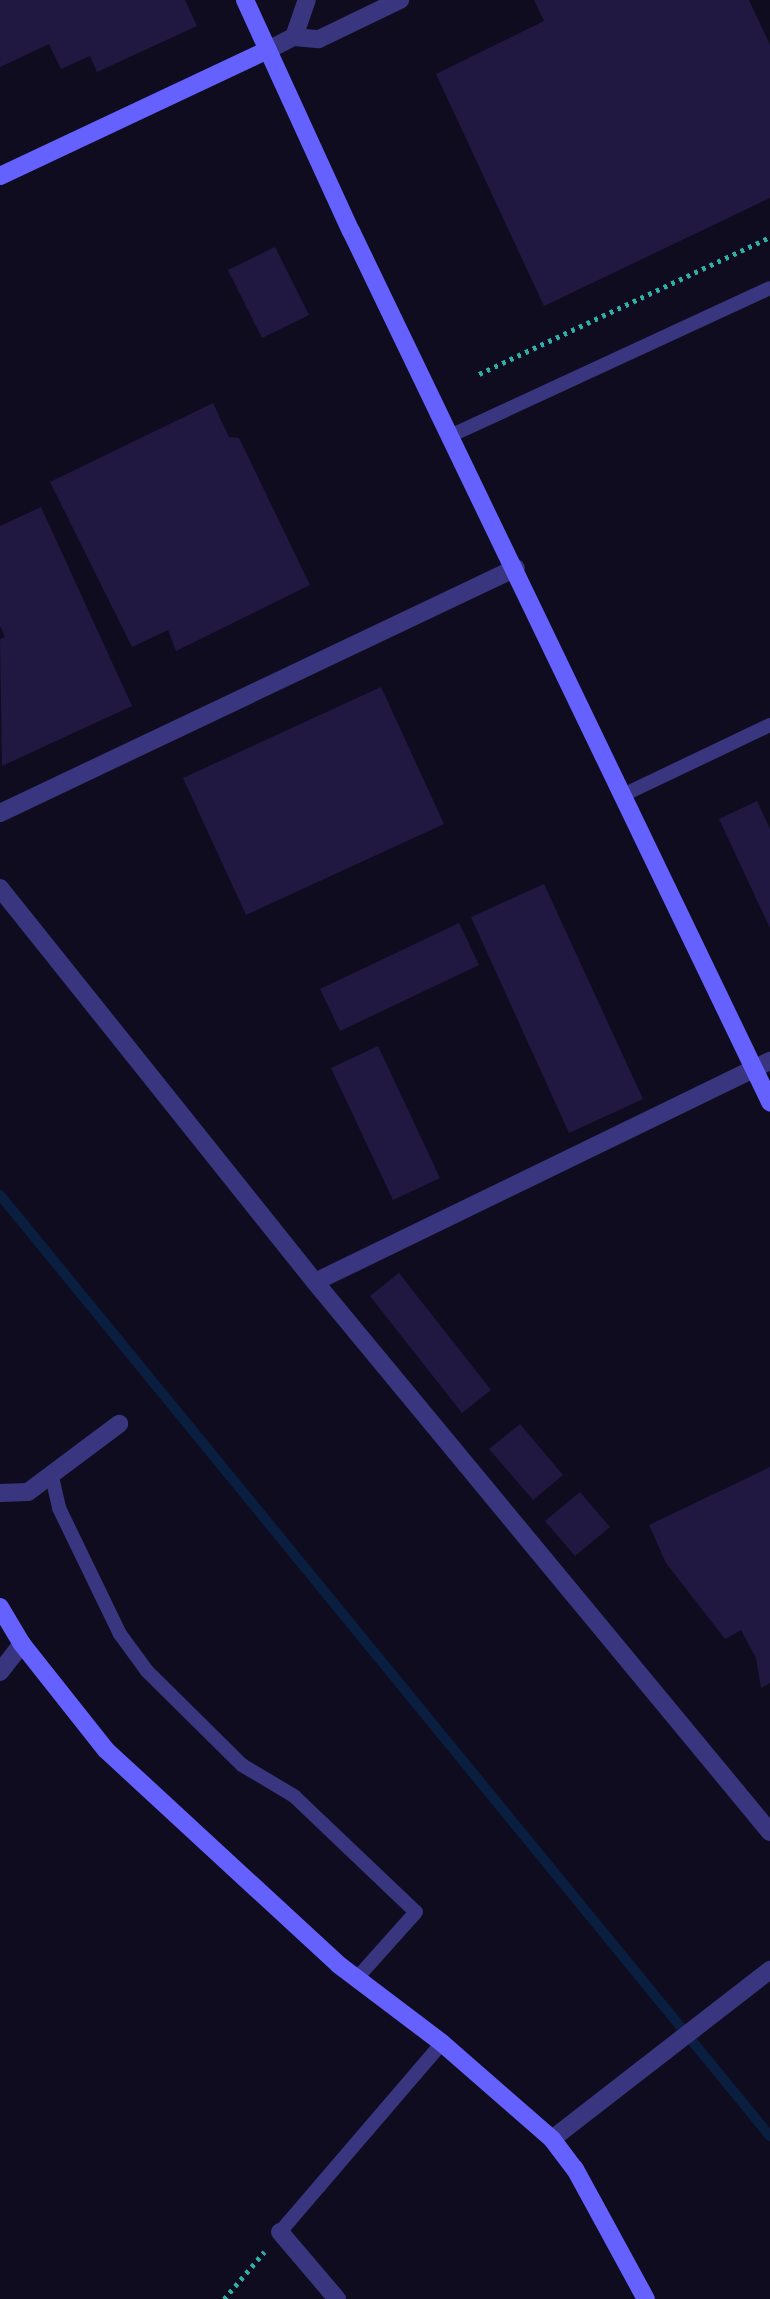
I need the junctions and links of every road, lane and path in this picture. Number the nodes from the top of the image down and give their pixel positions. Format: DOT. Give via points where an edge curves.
graph roads {
  1 [pos="245,0"];
  2 [pos="307,0"];
  3 [pos="401,0"];
  4 [pos="294,37"];
  5 [pos="268,50"];
  6 [pos="0,176"];
  7 [pos="770,237"];
  8 [pos="770,288"];
  9 [pos="479,374"];
  10 [pos="452,435"];
  11 [pos="516,568"];
  12 [pos="770,724"];
  13 [pos="621,796"];
  14 [pos="0,813"];
  15 [pos="0,888"];
  16 [pos="762,1065"];
  17 [pos="770,1102"];
  18 [pos="315,1282"];
  19 [pos="119,1423"];
  20 [pos="52,1477"];
  21 [pos="0,1493"];
  22 [pos="0,1607"];
  23 [pos="22,1644"];
  24 [pos="0,1672"];
  25 [pos="770,1832"];
  26 [pos="770,1970"];
  27 [pos="356,1979"];
  28 [pos="442,2043"];
  29 [pos="552,2139"];
  30 [pos="280,2232"];
  31 [pos="225,2299"];
  32 [pos="337,2299"];
  33 [pos="646,2299"];
  1 -- 5 [label="street"];
  2 -- 4 [label="street"];
  3 -- 4 [label="street" via="318,39"];
  4 -- 5 [label="street"];
  5 -- 6 [label="street"];
  5 -- 10 [label="street"];
  7 -- 9 [label="path"];
  8 -- 10 [label="lane"];
  10 -- 11 [label="street"];
  11 -- 13 [label="street"];
  11 -- 14 [label="street"];
  12 -- 13 [label="lane"];
  13 -- 16 [label="street"];
  15 -- 18 [label="street"];
  16 -- 17 [label="street"];
  16 -- 18 [label="street"];
  18 -- 25 [label="street"];
  19 -- 20 [label="street"];
  20 -- 21 [label="street" via="27,1492"];
  20 -- 27 [label="lane" via="59,1507 120,1634 147,1671 242,1765 294,1796 416,1912"];
  22 -- 23 [label="street"];
  23 -- 24 [label="street"];
  23 -- 27 [label="street" via="106,1750"];
  26 -- 29 [label="street"];
  27 -- 28 [label="street"];
  28 -- 29 [label="street"];
  28 -- 30 [label="lane"];
  29 -- 33 [label="street" via="575,2169"];
  30 -- 31 [label="path"];
  30 -- 32 [label="street"];
}
